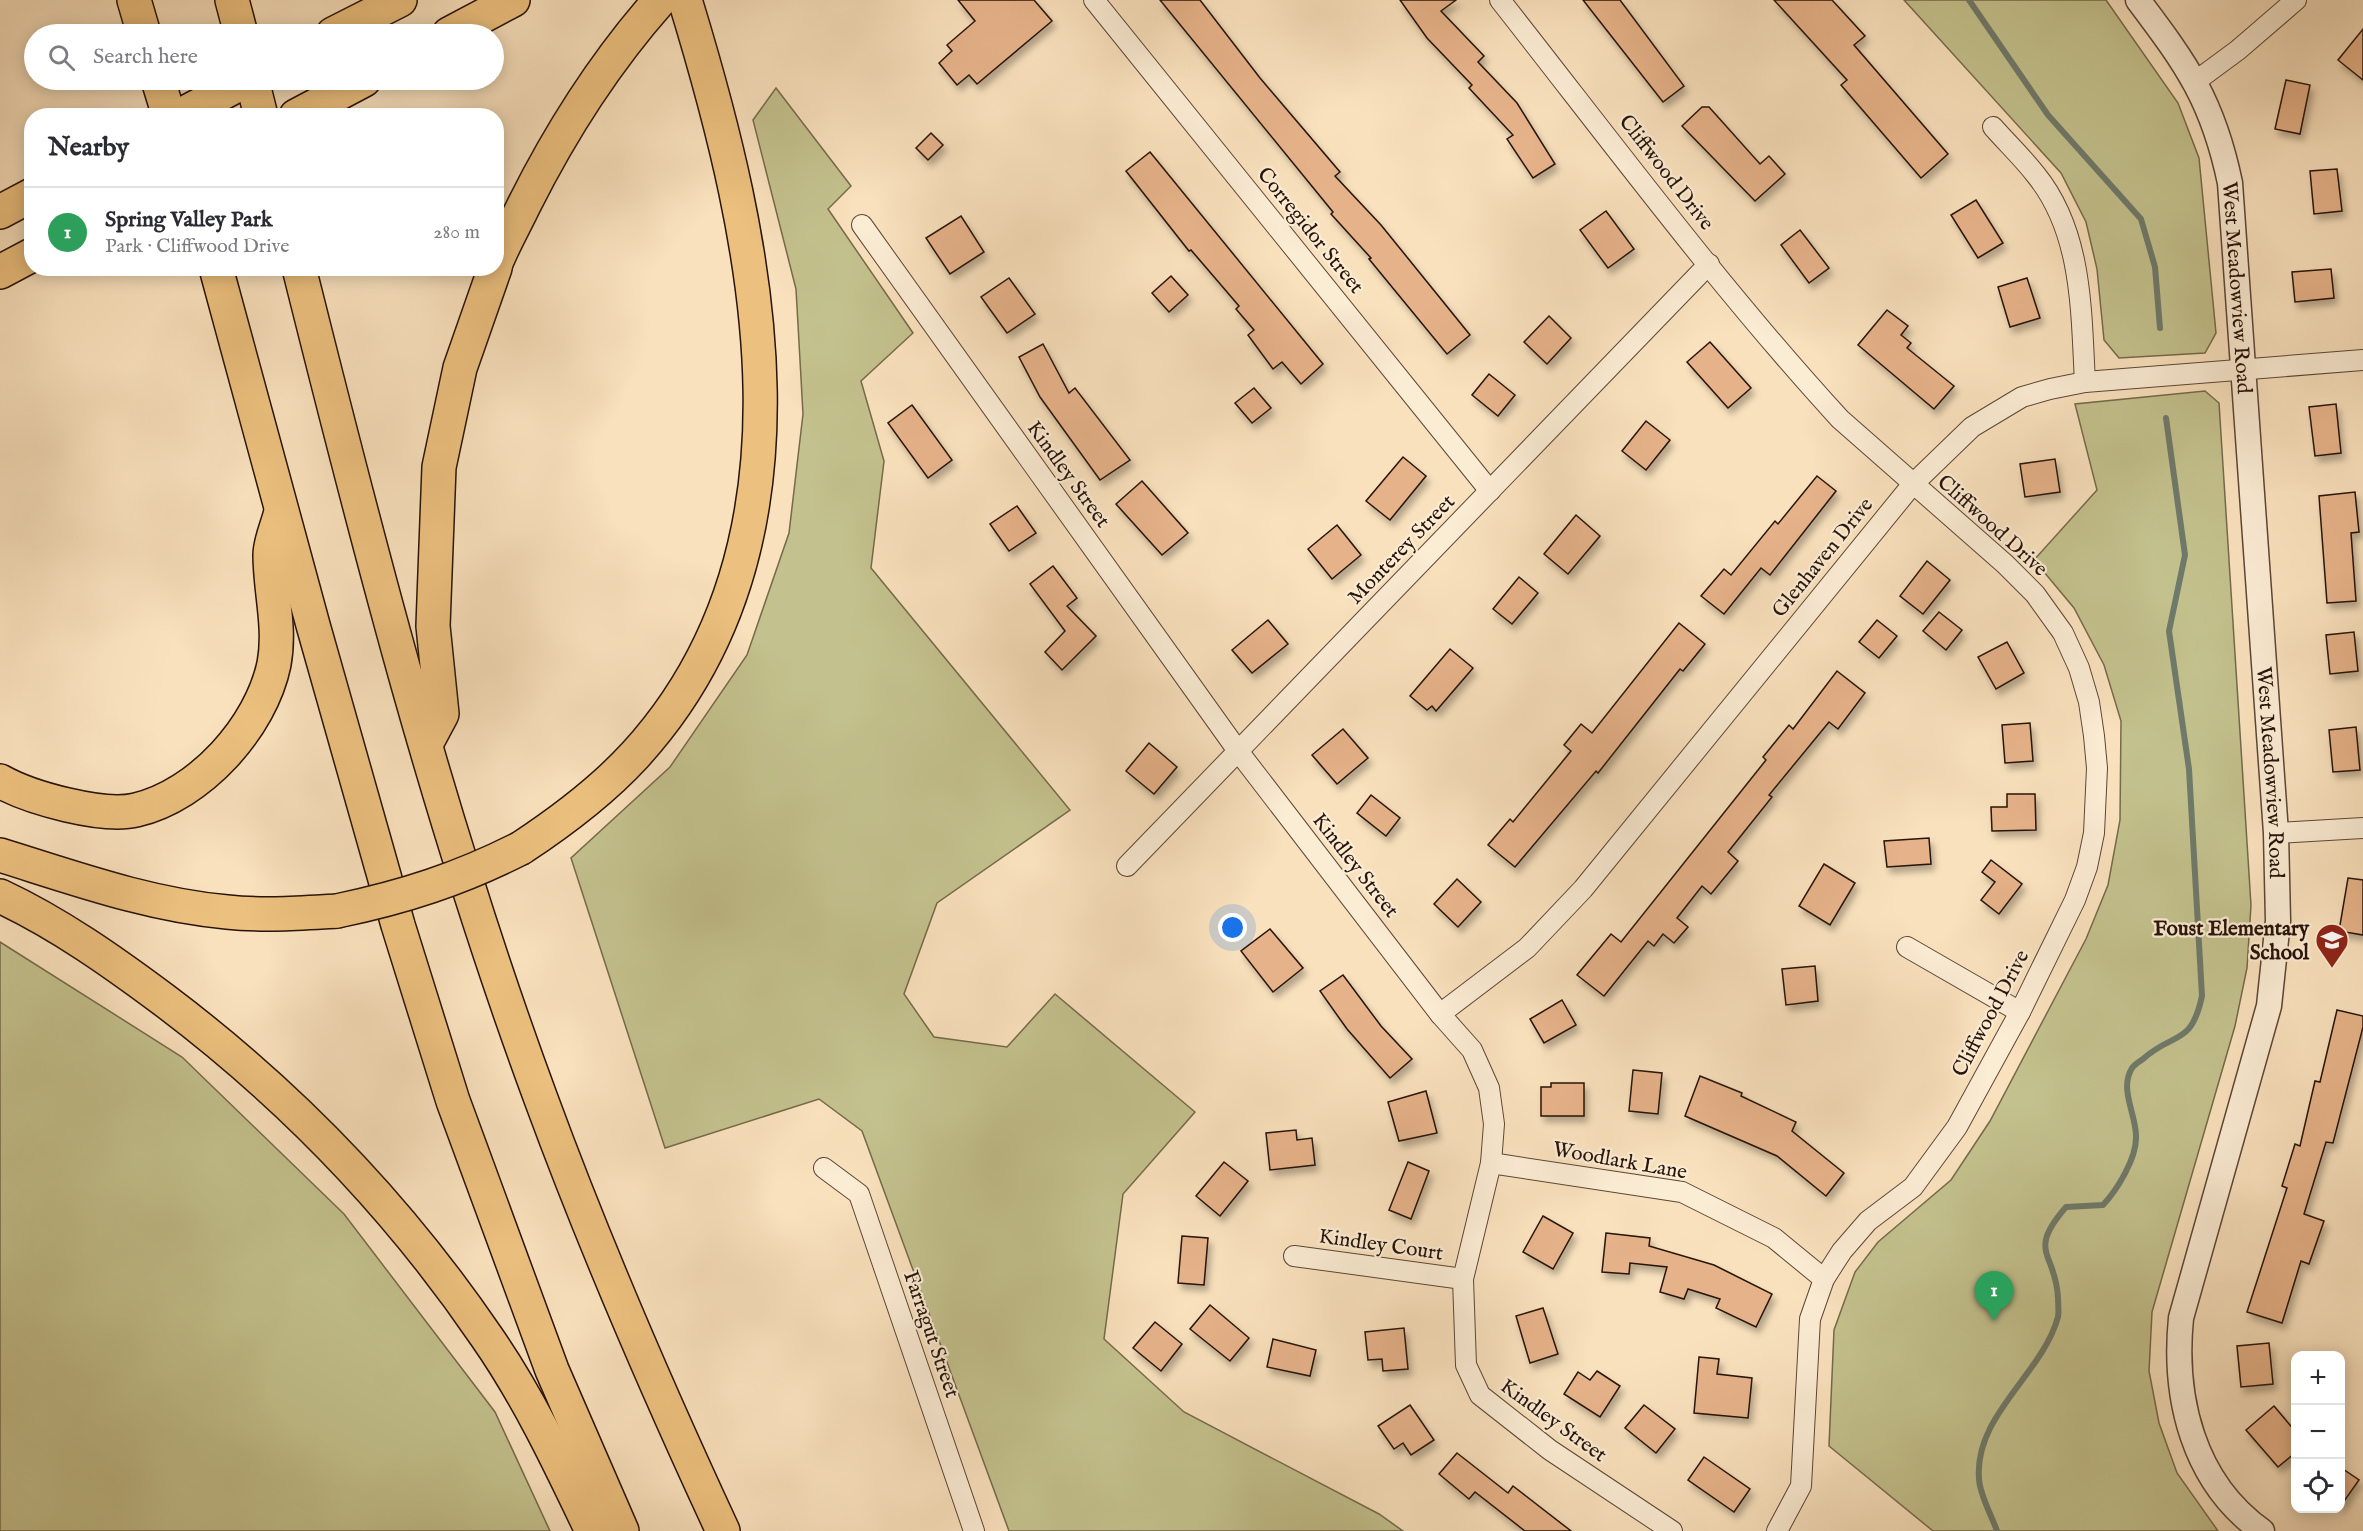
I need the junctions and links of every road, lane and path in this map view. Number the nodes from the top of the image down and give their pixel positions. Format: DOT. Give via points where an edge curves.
graph roads {
  1 [pos="134,0"];
  2 [pos="232,0"];
  3 [pos="400,0"];
  4 [pos="513,0"];
  5 [pos="685,0"];
  6 [pos="1094,0"];
  7 [pos="1500,0"];
  8 [pos="2138,0"];
  9 [pos="2296,0"];
  10 [pos="652,9"];
  11 [pos="141,24"];
  12 [pos="238,24"];
  13 [pos="353,24"];
  14 [pos="467,24"];
  15 [pos="2196,81"];
  16 [pos="161,90"];
  17 [pos="228,90"];
  18 [pos="254,90"];
  19 [pos="345,90"];
  20 [pos="167,108"];
  21 [pos="194,108"];
  22 [pos="259,108"];
  23 [pos="310,108"];
  24 [pos="1993,127"];
  25 [pos="862,225"];
  26 [pos="504,247"];
  27 [pos="24,259"];
  28 [pos="1709,264"];
  29 [pos="0,272"];
  30 [pos="218,276"];
  31 [pos="301,276"];
  32 [pos="492,276"];
  33 [pos="2363,360"];
  34 [pos="2244,369"];
  35 [pos="2085,382"];
  36 [pos="1912,485"];
  37 [pos="1490,491"];
  38 [pos="281,510"];
  39 [pos="426,744"];
  40 [pos="1238,752"];
  41 [pos="0,781"];
  42 [pos="2363,828"];
  43 [pos="2276,833"];
  44 [pos="0,855"];
  45 [pos="1127,866"];
  46 [pos="0,896"];
  47 [pos="1907,947"];
  48 [pos="2020,1012"];
  49 [pos="1440,1014"];
  50 [pos="1491,1163"];
  51 [pos="824,1168"];
  52 [pos="1294,1256"];
  53 [pos="1463,1279"];
  54 [pos="1824,1279"];
  55 [pos="591,1531"];
  56 [pos="622,1531"];
  57 [pos="723,1531"];
  58 [pos="974,1531"];
  59 [pos="1672,1531"];
  60 [pos="1777,1531"];
  61 [pos="2262,1531"];
  1 -- 11 [label="highway"];
  2 -- 12 [label="highway"];
  3 -- 13 [label="highway"];
  4 -- 14 [label="highway"];
  5 -- 44 [label="highway, bridge" via="728,148 754,299 760,427 757,488 731,596 714,638 660,725 600,790 521,848 424,891 337,911 228,912 180,905 133,896"];
  6 -- 37 [label="street, Corregidor Street"];
  7 -- 28 [label="street, Cliffwood Drive"];
  8 -- 15 [label="street, West Meadowview Road"];
  9 -- 15 [label="street"];
  10 -- 26 [label="highway" via="573,115"];
  15 -- 34 [label="street, West Meadowview Road" via="2223,147 2230,183"];
  16 -- 20 [label="highway"];
  17 -- 21 [label="highway"];
  18 -- 22 [label="highway"];
  19 -- 23 [label="highway"];
  24 -- 35 [label="street" via="2037,176 2070,242 2079,283"];
  25 -- 40 [label="street, Kindley Street"];
  27 -- 29 [label="highway"];
  28 -- 36 [label="street, Cliffwood Drive" via="1840,419"];
  28 -- 37 [label="street, Monterey Street"];
  30 -- 38 [label="highway"];
  31 -- 39 [label="highway" via="352,479"];
  32 -- 39 [label="highway" via="460,368 439,467 433,626 442,714"];
  33 -- 34 [label="street, Glenhaven Drive"];
  34 -- 35 [label="street, Glenhaven Drive"];
  34 -- 43 [label="street, West Meadowview Road"];
  35 -- 36 [label="street, Glenhaven Drive" via="2022,397 1990,414 1948,447"];
  36 -- 48 [label="street, Cliffwood Drive" via="2035,594 2063,633 2089,702 2097,768 2094,833 2087,867"];
  36 -- 49 [label="street, Glenhaven Drive" via="1583,889 1527,948"];
  37 -- 40 [label="street, Monterey Street"];
  38 -- 41 [label="highway" via="270,552 277,622 274,663 252,717 216,764 162,801 136,811 111,812 68,804 14,790"];
  38 -- 56 [label="highway" via="398,925 453,1101 552,1370"];
  39 -- 57 [label="highway" via="540,1097 632,1330"];
  40 -- 45 [label="street, Monterey Street"];
  40 -- 49 [label="street, Kindley Street"];
  42 -- 43 [label="street"];
  43 -- 61 [label="street, West Meadowview Road" via="2278,921 2269,1006 2181,1318 2178,1346 2181,1395 2202,1461 2237,1509"];
  46 -- 55 [label="highway" via="71,935 208,1033 282,1097 356,1172 425,1253 487,1337 535,1417"];
  47 -- 48 [label="street"];
  48 -- 54 [label="street, Cliffwood Drive" via="1957,1127 1913,1187 1868,1221"];
  49 -- 50 [label="street, Kindley Street" via="1472,1050 1489,1088 1494,1124"];
  50 -- 53 [label="street, Kindley Street"];
  50 -- 54 [label="street, Woodlark Lane" via="1682,1192 1774,1238"];
  51 -- 58 [label="street, Farragut Street" via="859,1194"];
  52 -- 53 [label="street, Kindley Court"];
  53 -- 59 [label="street, Kindley Street" via="1466,1365 1480,1395 1550,1450"];
  54 -- 60 [label="street, Cliffwood Drive" via="1810,1319 1801,1486"];
}
